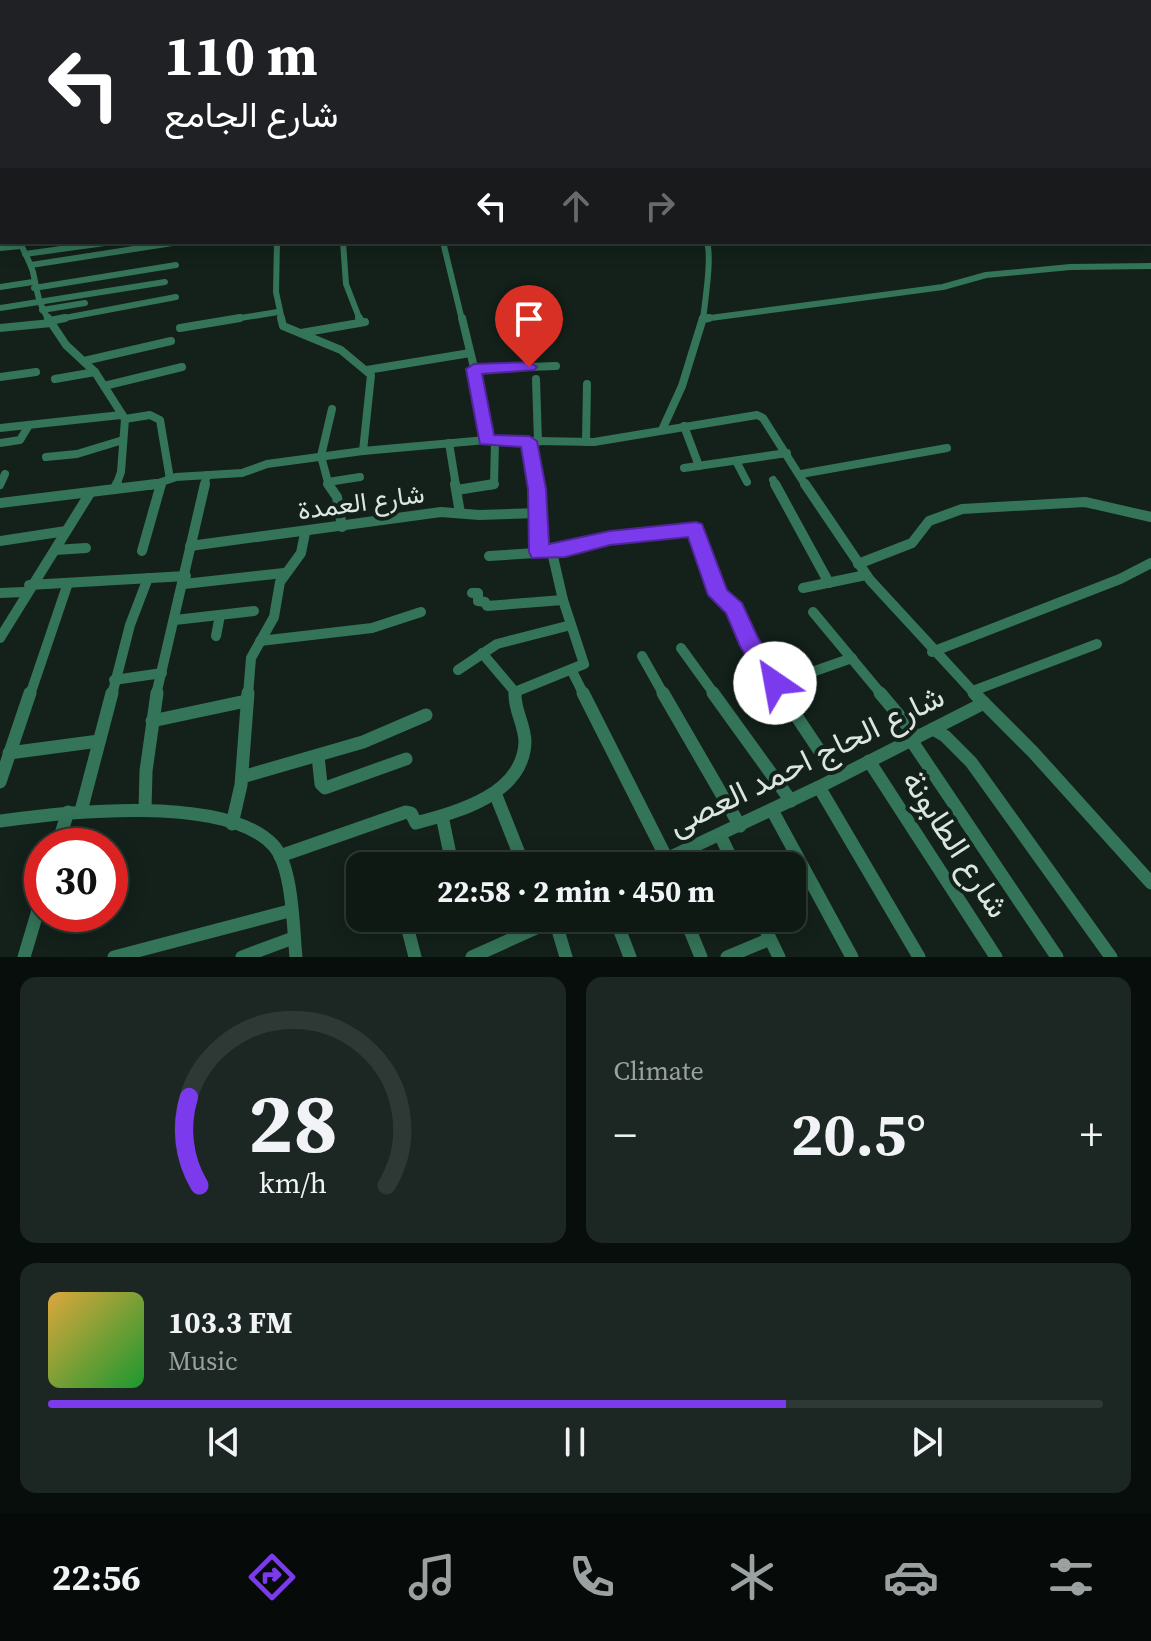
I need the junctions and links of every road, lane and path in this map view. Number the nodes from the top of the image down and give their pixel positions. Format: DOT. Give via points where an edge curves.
graph roads {
  1 [pos="76,244"];
  2 [pos="169,244"];
  3 [pos="277,244"];
  4 [pos="343,244"];
  5 [pos="443,244"];
  6 [pos="708,244"];
  7 [pos="22,247"];
  8 [pos="0,248"];
  9 [pos="31,265"];
  10 [pos="176,265"];
  11 [pos="1151,266"];
  12 [pos="165,282"];
  13 [pos="34,285"];
  14 [pos="0,287"];
  15 [pos="176,297"];
  16 [pos="85,303"];
  17 [pos="40,306"];
  18 [pos="0,308"];
  19 [pos="278,312"];
  20 [pos="703,319"];
  21 [pos="51,322"];
  22 [pos="0,328"];
  23 [pos="180,328"];
  24 [pos="301,333"];
  25 [pos="171,341"];
  26 [pos="470,353"];
  27 [pos="84,361"];
  28 [pos="556,366"];
  29 [pos="182,367"];
  30 [pos="474,369"];
  31 [pos="367,370"];
  32 [pos="95,372"];
  33 [pos="30,376"];
  34 [pos="0,377"];
  35 [pos="55,379"];
  36 [pos="536,379"];
  37 [pos="587,384"];
  38 [pos="104,386"];
  39 [pos="332,409"];
  40 [pos="123,417"];
  41 [pos="29,425"];
  42 [pos="684,426"];
  43 [pos="0,428"];
  44 [pos="662,430"];
  45 [pos="123,440"];
  46 [pos="491,440"];
  47 [pos="533,442"];
  48 [pos="586,442"];
  49 [pos="0,443"];
  50 [pos="449,443"];
  51 [pos="947,448"];
  52 [pos="363,451"];
  53 [pos="787,453"];
  54 [pos="321,456"];
  55 [pos="46,457"];
  56 [pos="736,461"];
  57 [pos="699,466"];
  58 [pos="684,468"];
  59 [pos="5,474"];
  60 [pos="801,474"];
  61 [pos="207,475"];
  62 [pos="360,477"];
  63 [pos="773,480"];
  64 [pos="166,481"];
  65 [pos="328,482"];
  66 [pos="747,482"];
  67 [pos="0,485"];
  68 [pos="115,489"];
  69 [pos="457,490"];
  70 [pos="90,493"];
  71 [pos="0,503"];
  72 [pos="460,513"];
  73 [pos="538,513"];
  74 [pos="1151,517"];
  75 [pos="342,527"];
  76 [pos="66,531"];
  77 [pos="305,533"];
  78 [pos="0,541"];
  79 [pos="190,546"];
  80 [pos="86,548"];
  81 [pos="55,550"];
  82 [pos="142,551"];
  83 [pos="546,552"];
  84 [pos="489,556"];
  85 [pos="1151,563"];
  86 [pos="858,564"];
  87 [pos="284,573"];
  88 [pos="866,575"];
  89 [pos="148,578"];
  90 [pos="185,580"];
  91 [pos="68,583"];
  92 [pos="829,583"];
  93 [pos="26,588"];
  94 [pos="803,588"];
  95 [pos="0,593"];
  96 [pos="472,593"];
  97 [pos="563,600"];
  98 [pos="254,611"];
  99 [pos="421,612"];
  100 [pos="813,612"];
  101 [pos="220,615"];
  102 [pos="175,620"];
  103 [pos="571,625"];
  104 [pos="216,636"];
  105 [pos="0,638"];
  106 [pos="260,641"];
  107 [pos="1097,644"];
  108 [pos="681,648"];
  109 [pos="932,652"];
  110 [pos="482,653"];
  111 [pos="642,656"];
  112 [pos="852,658"];
  113 [pos="458,670"];
  114 [pos="572,671"];
  115 [pos="812,672"];
  116 [pos="162,673"];
  117 [pos="114,680"];
  118 [pos="973,691"];
  119 [pos="515,692"];
  120 [pos="246,701"];
  121 [pos="984,703"];
  122 [pos="426,715"];
  123 [pos="152,721"];
  124 [pos="933,729"];
  125 [pos="914,738"];
  126 [pos="99,741"];
  127 [pos="9,753"];
  128 [pos="318,756"];
  129 [pos="406,759"];
  130 [pos="869,761"];
  131 [pos="242,777"];
  132 [pos="837,777"];
  133 [pos="0,782"];
  134 [pos="819,787"];
  135 [pos="495,793"];
  136 [pos="791,801"];
  137 [pos="145,810"];
  138 [pos="772,810"];
  139 [pos="74,812"];
  140 [pos="442,816"];
  141 [pos="0,821"];
  142 [pos="232,824"];
  143 [pos="740,826"];
  144 [pos="66,828"];
  145 [pos="720,835"];
  146 [pos="450,852"];
  147 [pos="518,852"];
  148 [pos="656,852"];
  149 [pos="684,852"];
  150 [pos="728,852"];
  151 [pos="280,856"];
  152 [pos="1151,883"];
  153 [pos="289,911"];
  154 [pos="32,932"];
  155 [pos="409,932"];
  156 [pos="530,932"];
  157 [pos="556,932"];
  158 [pos="620,932"];
  159 [pos="691,932"];
  160 [pos="767,932"];
  161 [pos="293,938"];
  162 [pos="770,939"];
  163 [pos="492,953"];
  164 [pos="24,957"];
  165 [pos="114,957"];
  166 [pos="242,957"];
  167 [pos="296,957"];
  168 [pos="415,957"];
  169 [pos="472,957"];
  170 [pos="566,957"];
  171 [pos="630,957"];
  172 [pos="701,957"];
  173 [pos="727,957"];
  174 [pos="779,957"];
  175 [pos="852,957"];
  176 [pos="919,957"];
  177 [pos="996,957"];
  178 [pos="1057,957"];
  179 [pos="1111,957"];
  1 -- 7 [label="street"];
  2 -- 9 [label="street"];
  3 -- 19 [label="street"];
  4 -- 24 [label="street" via="346,284 364,322"];
  5 -- 26 [label="street"];
  6 -- 20 [label="street" via="711,256"];
  7 -- 8 [label="street"];
  7 -- 9 [label="street"];
  9 -- 13 [label="street"];
  10 -- 13 [label="street"];
  11 -- 20 [label="street" via="986,275 943,287"];
  12 -- 17 [label="street"];
  13 -- 14 [label="street"];
  13 -- 17 [label="street"];
  15 -- 21 [label="street"];
  16 -- 17 [label="street"];
  17 -- 18 [label="street"];
  17 -- 21 [label="street"];
  19 -- 23 [label="street"];
  19 -- 24 [label="street" via="283,326"];
  20 -- 44 [label="street"];
  21 -- 22 [label="street"];
  21 -- 27 [label="street"];
  24 -- 31 [label="street" via="341,350"];
  25 -- 27 [label="street"];
  26 -- 30 [label="street"];
  26 -- 31 [label="street"];
  27 -- 32 [label="street"];
  28 -- 30 [label="street"];
  29 -- 38 [label="street"];
  30 -- 46 [label="street"];
  31 -- 52 [label="street" via="372,381"];
  32 -- 35 [label="street"];
  32 -- 38 [label="street"];
  33 -- 34 [label="street"];
  36 -- 47 [label="street"];
  37 -- 48 [label="street"];
  38 -- 40 [label="street"];
  39 -- 54 [label="street"];
  40 -- 41 [label="street"];
  40 -- 45 [label="street"];
  40 -- 64 [label="street" via="150,415 160,420"];
  41 -- 43 [label="street"];
  41 -- 49 [label="street" via="20,440"];
  42 -- 44 [label="street"];
  42 -- 53 [label="street" via="757,415"];
  42 -- 57 [label="street"];
  44 -- 48 [label="street"];
  45 -- 55 [label="street"];
  45 -- 68 [label="street"];
  46 -- 47 [label="street"];
  46 -- 50 [label="street"];
  46 -- 69 [label="street" via="494,485"];
  47 -- 48 [label="street"];
  47 -- 73 [label="street"];
  50 -- 52 [label="street"];
  50 -- 69 [label="street"];
  51 -- 60 [label="street"];
  52 -- 54 [label="street"];
  53 -- 56 [label="street"];
  53 -- 60 [label="street"];
  54 -- 61 [label="street"];
  54 -- 65 [label="street"];
  56 -- 57 [label="street"];
  56 -- 66 [label="street"];
  57 -- 58 [label="street"];
  59 -- 67 [label="street"];
  60 -- 86 [label="street" via="812,500"];
  61 -- 64 [label="street"];
  61 -- 79 [label="street"];
  62 -- 65 [label="street"];
  63 -- 92 [label="street"];
  64 -- 68 [label="street"];
  64 -- 82 [label="street"];
  65 -- 75 [label="street" via="337,497"];
  68 -- 70 [label="street"];
  69 -- 72 [label="street"];
  70 -- 71 [label="street"];
  70 -- 76 [label="street"];
  72 -- 73 [label="street, شارع العمدة"];
  72 -- 75 [label="street, شارع العمدة"];
  73 -- 83 [label="street"];
  74 -- 86 [label="street" via="1085,502 962,509 929,521 912,543"];
  75 -- 77 [label="street, شارع العمدة"];
  76 -- 78 [label="street"];
  76 -- 81 [label="street"];
  77 -- 79 [label="street, شارع العمدة"];
  77 -- 87 [label="street" via="301,553"];
  79 -- 90 [label="street"];
  80 -- 81 [label="street"];
  81 -- 93 [label="street"];
  83 -- 84 [label="street"];
  83 -- 97 [label="street"];
  83 -- 132 [label="street" via="610,538 691,528 698,532 718,595 735,608 755,653"];
  85 -- 109 [label="street"];
  86 -- 88 [label="street"];
  87 -- 90 [label="street"];
  87 -- 106 [label="street" via="274,617"];
  88 -- 92 [label="street"];
  88 -- 109 [label="street"];
  89 -- 90 [label="street"];
  89 -- 91 [label="street"];
  89 -- 117 [label="street"];
  90 -- 102 [label="street"];
  91 -- 93 [label="street"];
  91 -- 127 [label="street"];
  92 -- 94 [label="street"];
  93 -- 95 [label="street"];
  93 -- 105 [label="street"];
  96 -- 97 [label="street" via="487,606"];
  97 -- 103 [label="street"];
  98 -- 101 [label="street"];
  99 -- 106 [label="street" via="372,628"];
  100 -- 112 [label="street"];
  101 -- 102 [label="street"];
  101 -- 104 [label="street"];
  102 -- 116 [label="street"];
  103 -- 110 [label="street" via="511,639"];
  103 -- 114 [label="street" via="585,661"];
  106 -- 120 [label="street" via="248,670"];
  107 -- 118 [label="street"];
  108 -- 136 [label="street"];
  109 -- 118 [label="street"];
  110 -- 113 [label="street"];
  110 -- 119 [label="street"];
  111 -- 143 [label="street"];
  112 -- 115 [label="street"];
  112 -- 125 [label="street"];
  114 -- 119 [label="street"];
  114 -- 148 [label="street"];
  116 -- 117 [label="street"];
  116 -- 123 [label="street"];
  117 -- 126 [label="street"];
  118 -- 121 [label="street"];
  119 -- 135 [label="street" via="524,752 515,772"];
  120 -- 123 [label="street"];
  120 -- 131 [label="street"];
  121 -- 124 [label="street, شارع الحاج احمد العصى"];
  121 -- 152 [label="street"];
  122 -- 128 [label="street"];
  123 -- 137 [label="street"];
  124 -- 125 [label="street, شارع الحاج احمد العصى"];
  124 -- 179 [label="street" via="971,762"];
  125 -- 130 [label="street, شارع الحاج احمد العصى"];
  125 -- 178 [label="street"];
  126 -- 127 [label="street"];
  126 -- 139 [label="street"];
  127 -- 133 [label="street"];
  128 -- 129 [label="street" via="325,788"];
  128 -- 131 [label="street"];
  130 -- 132 [label="street, شارع الحاج احمد العصى"];
  130 -- 177 [label="street, شارع الطابونة"];
  131 -- 142 [label="street"];
  132 -- 134 [label="street, شارع الحاج احمد العصى"];
  134 -- 136 [label="street, شارع الحاج احمد العصى"];
  134 -- 176 [label="street"];
  135 -- 140 [label="street"];
  135 -- 147 [label="street"];
  136 -- 138 [label="street, شارع الحاج احمد العصى"];
  137 -- 139 [label="street"];
  137 -- 142 [label="street"];
  138 -- 143 [label="street, شارع الحاج احمد العصى"];
  138 -- 175 [label="street"];
  139 -- 141 [label="street"];
  139 -- 144 [label="street"];
  140 -- 146 [label="street"];
  140 -- 151 [label="street" via="415,823 406,812"];
  142 -- 151 [label="street" via="266,838"];
  143 -- 145 [label="street, شارع الحاج احمد العصى"];
  145 -- 149 [label="street, شارع الحاج احمد العصى"];
  145 -- 150 [label="street"];
  151 -- 153 [label="street"];
  153 -- 161 [label="street"];
  153 -- 165 [label="street"];
  154 -- 164 [label="street"];
  155 -- 168 [label="street"];
  156 -- 163 [label="street"];
  157 -- 170 [label="street"];
  158 -- 171 [label="street"];
  159 -- 172 [label="street"];
  160 -- 162 [label="street"];
  161 -- 166 [label="street"];
  161 -- 167 [label="street"];
  162 -- 173 [label="street"];
  162 -- 174 [label="street"];
  163 -- 169 [label="street"];
}
